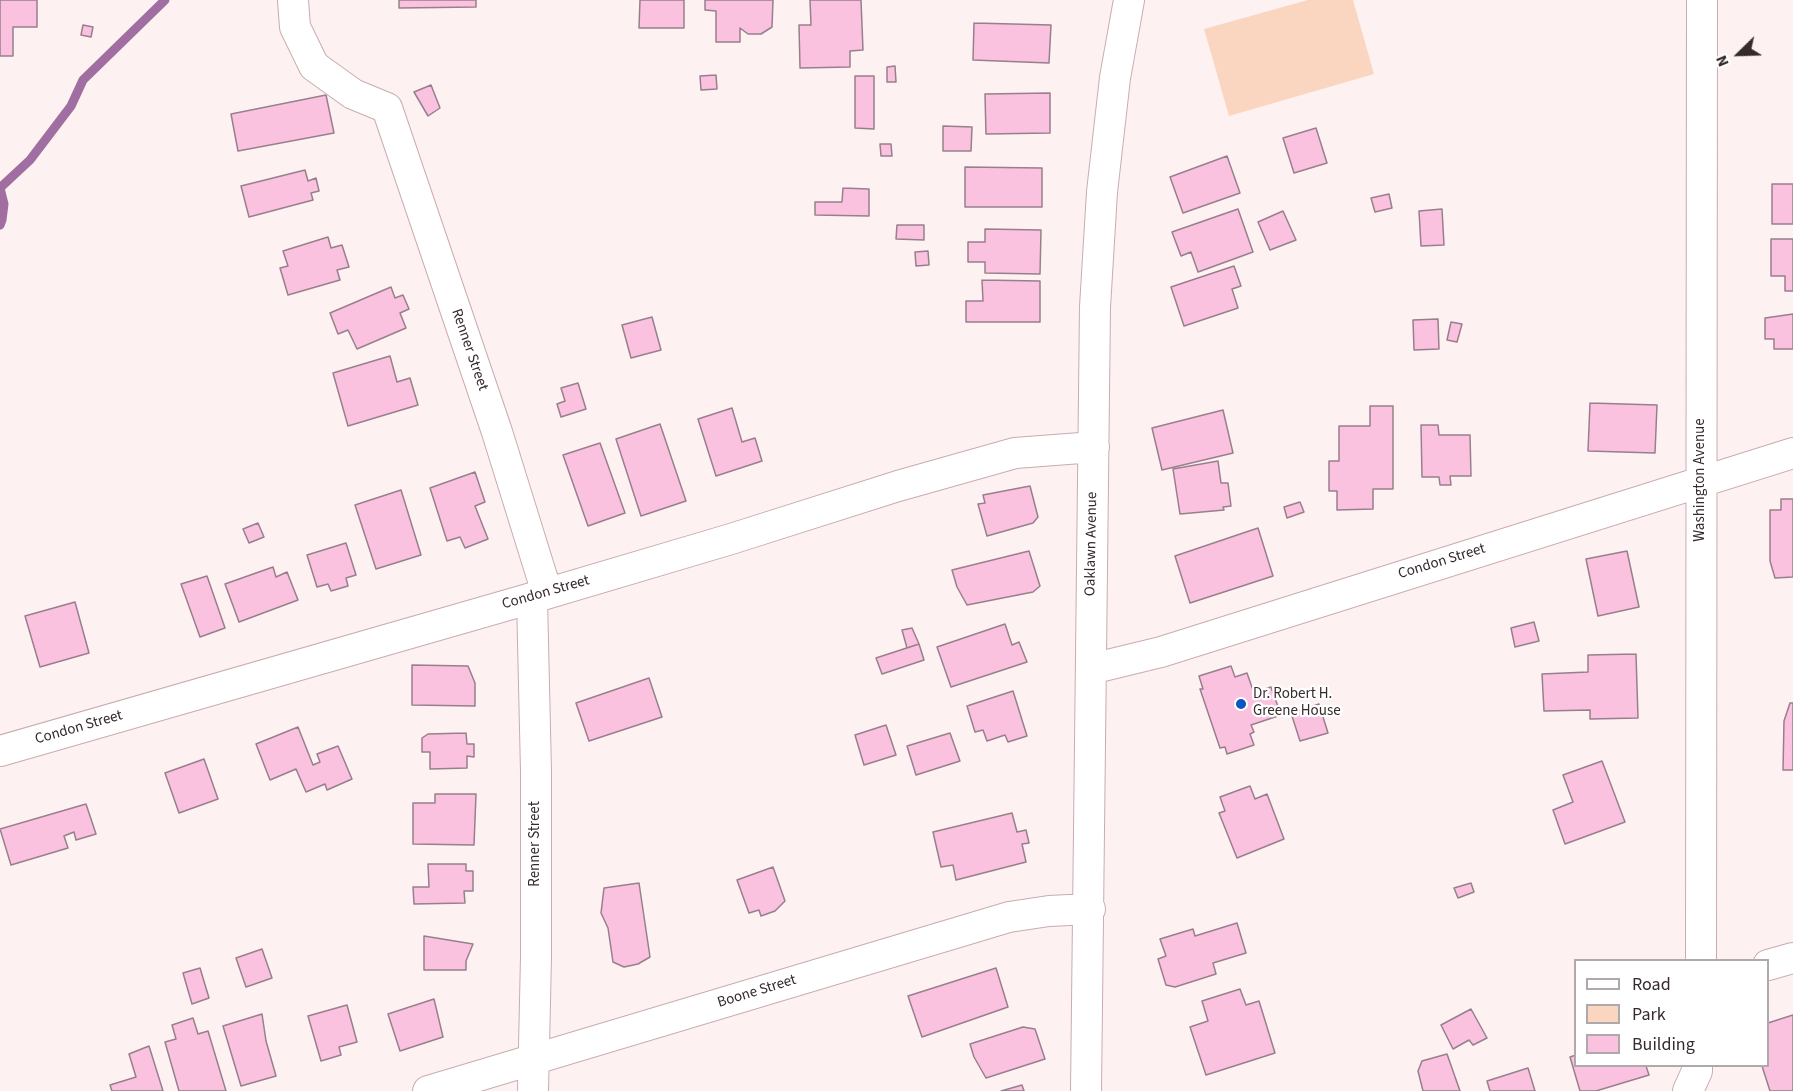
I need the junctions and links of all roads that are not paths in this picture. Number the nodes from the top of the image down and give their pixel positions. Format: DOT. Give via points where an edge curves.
graph roads {
  1 [pos="293,0"];
  2 [pos="1129,0"];
  3 [pos="1702,0"];
  4 [pos="1094,447"];
  5 [pos="1793,453"];
  6 [pos="1701,482"];
  7 [pos="539,595"];
  8 [pos="1091,669"];
  9 [pos="0,751"];
  10 [pos="1090,909"];
  11 [pos="1793,958"];
  12 [pos="1701,959"];
  13 [pos="1769,965"];
  14 [pos="533,1058"];
  15 [pos="1697,1067"];
  16 [pos="428,1091"];
  17 [pos="533,1091"];
  18 [pos="1086,1091"];
  19 [pos="1688,1091"];
  1 -- 7 [label="street, Renner Street" via="295,27 314,66 353,94 387,108 496,432"];
  2 -- 4 [label="street, Oaklawn Avenue" via="1115,78 1102,192 1095,307"];
  3 -- 6 [label="street, Washington Avenue"];
  4 -- 7 [label="street, Condon Street" via="1015,453"];
  4 -- 8 [label="street, Oaklawn Avenue"];
  5 -- 6 [label="street, Condon Street"];
  6 -- 8 [label="street, Condon Street" via="1161,652"];
  6 -- 12 [label="street, Washington Avenue"];
  7 -- 9 [label="street, Condon Street"];
  7 -- 14 [label="street, Renner Street"];
  8 -- 10 [label="street, Oaklawn Avenue"];
  10 -- 14 [label="street, Boone Street" via="1009,917"];
  10 -- 18 [label="street, Oaklawn Avenue"];
  11 -- 13 [label="street"];
  14 -- 16 [label="street, Boone Street"];
  14 -- 17 [label="street, Renner Street"];
  15 -- 19 [label="street"];
}
